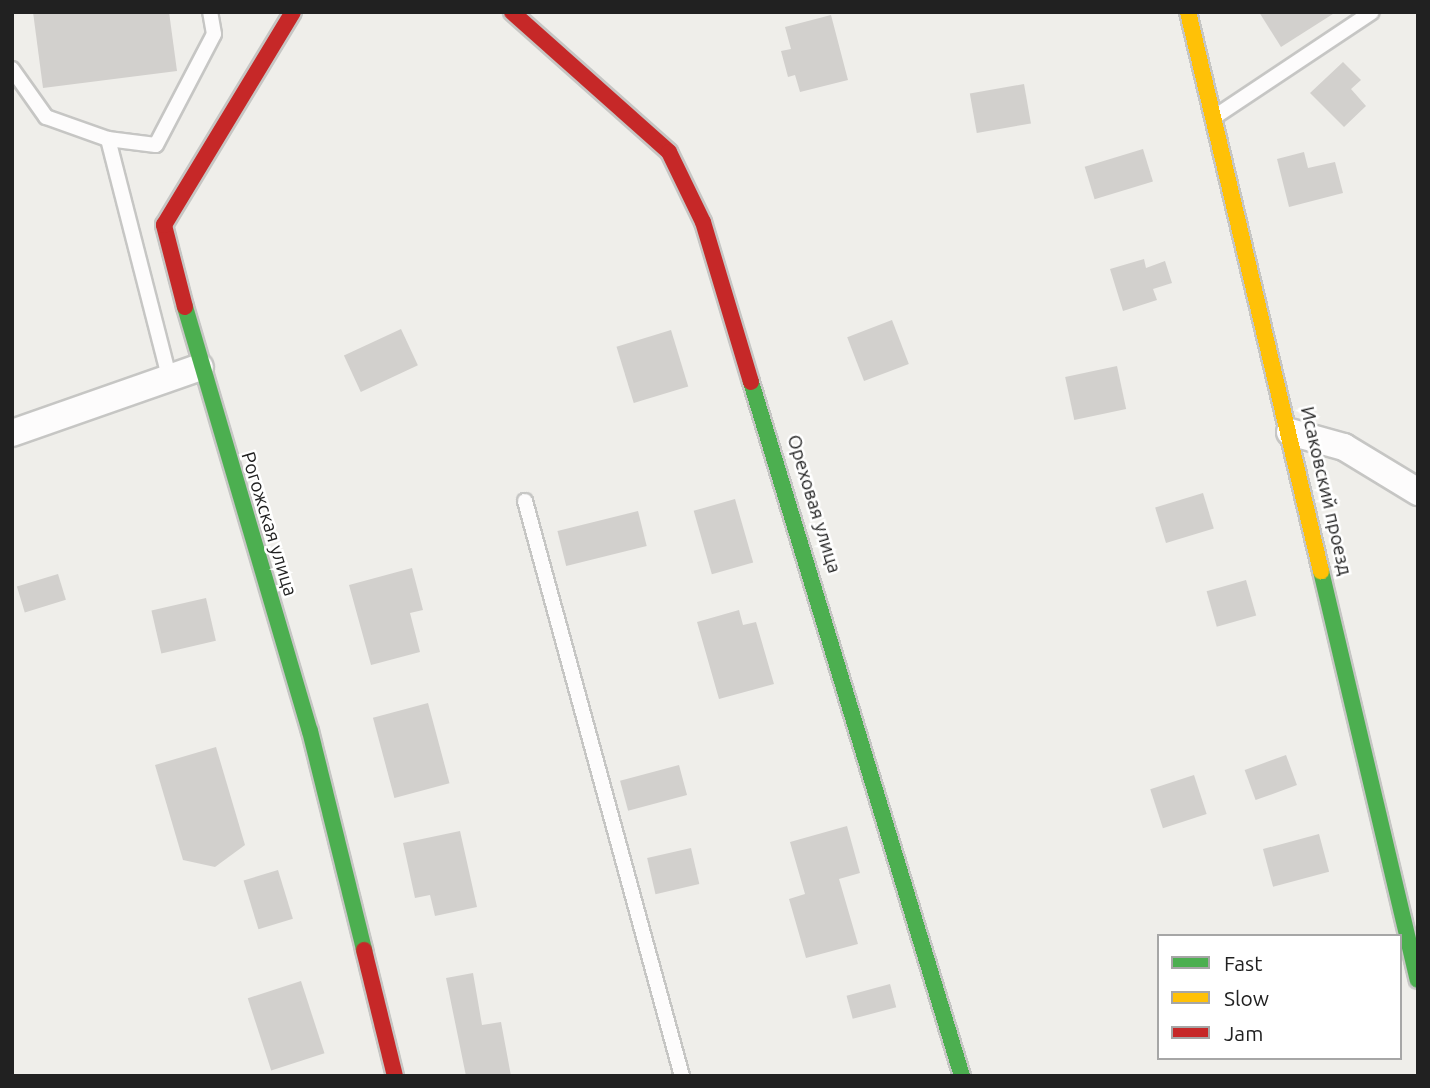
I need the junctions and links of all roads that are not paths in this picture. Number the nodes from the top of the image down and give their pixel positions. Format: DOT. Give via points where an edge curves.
graph roads {
  1 [pos="210,12"];
  2 [pos="293,12"];
  3 [pos="512,12"];
  4 [pos="1188,12"];
  5 [pos="1372,12"];
  6 [pos="12,69"];
  7 [pos="1216,116"];
  8 [pos="108,139"];
  9 [pos="200,367"];
  10 [pos="169,377"];
  11 [pos="1290,432"];
  12 [pos="12,433"];
  13 [pos="1418,492"];
  14 [pos="525,501"];
  15 [pos="1418,980"];
  16 [pos="395,1076"];
  17 [pos="682,1076"];
  18 [pos="962,1076"];
  1 -- 8 [label="lane" via="214,34 156,145"];
  2 -- 9 [label="street, Рогожская улица" via="163,225"];
  3 -- 18 [label="street, Ореховая улица" via="648,128 669,152 703,222"];
  4 -- 7 [label="street, Исаковский проезд"];
  5 -- 7 [label="lane"];
  6 -- 8 [label="lane" via="46,117"];
  7 -- 11 [label="street, Исаковский проезд"];
  8 -- 10 [label="lane"];
  9 -- 10 [label="street"];
  9 -- 16 [label="street, Рогожская улица" via="310,731"];
  10 -- 12 [label="street"];
  11 -- 13 [label="street" via="1345,447"];
  11 -- 15 [label="street, Исаковский проезд"];
  14 -- 17 [label="lane"];
}
